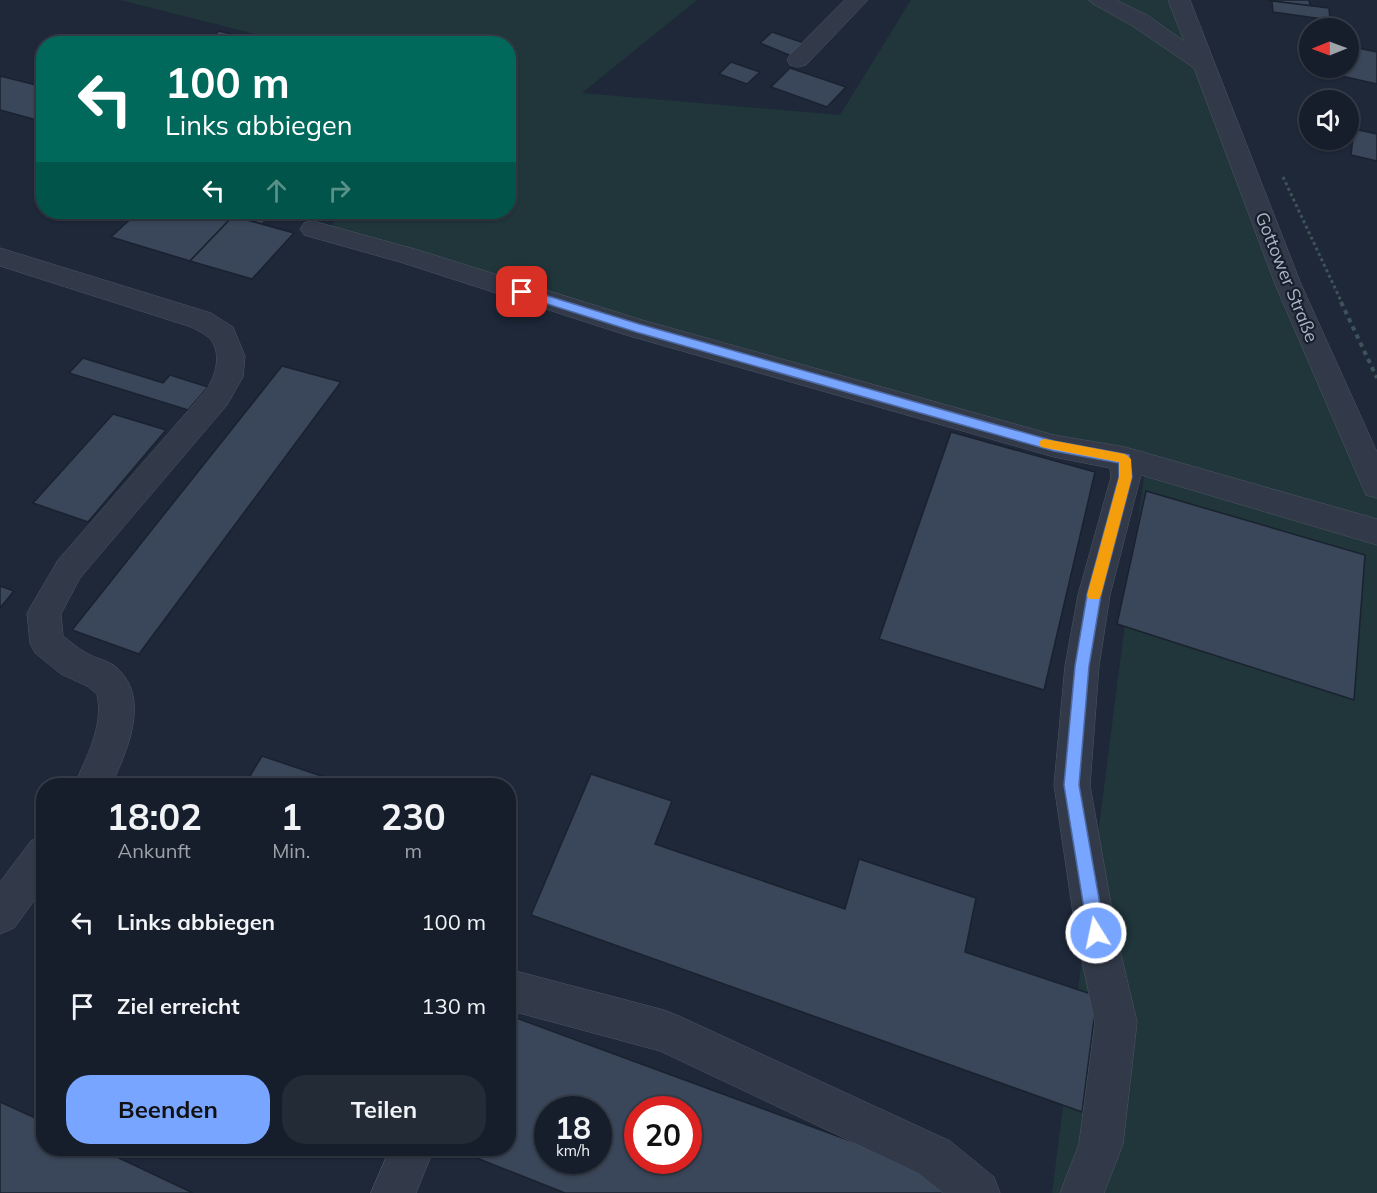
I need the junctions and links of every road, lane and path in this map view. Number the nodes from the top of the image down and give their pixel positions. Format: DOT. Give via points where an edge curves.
graph roads {
  1 [pos="857,0"];
  2 [pos="1100,0"];
  3 [pos="1179,0"];
  4 [pos="798,60"];
  5 [pos="1203,64"];
  6 [pos="1283,176"];
  7 [pos="314,230"];
  8 [pos="0,257"];
  9 [pos="1377,378"];
  10 [pos="1125,459"];
  11 [pos="1377,486"];
  12 [pos="1377,532"];
  13 [pos="97,778"];
  14 [pos="36,865"];
  15 [pos="0,914"];
  16 [pos="516,991"];
  17 [pos="409,1156"];
  18 [pos="393,1193"];
  19 [pos="978,1193"];
  20 [pos="1082,1193"];
  1 -- 4 [label="street"];
  2 -- 5 [label="street" via="1139,20"];
  3 -- 5 [label="street, Gottower Straße"];
  5 -- 11 [label="street, Gottower Straße" via="1288,284"];
  6 -- 9 [label="path"];
  7 -- 10 [label="street" via="647,331 1054,446"];
  8 -- 13 [label="street" via="201,320 223,334 231,356 229,377 217,397 69,569 44,613 47,643 107,681 117,700 114,726"];
  10 -- 12 [label="street"];
  10 -- 20 [label="street" via="1126,477 1094,595 1082,666 1072,785 1096,933 1116,1022 1101,1144"];
  14 -- 15 [label="street"];
  16 -- 19 [label="street" via="664,1031 934,1157"];
  17 -- 18 [label="street"];
}
